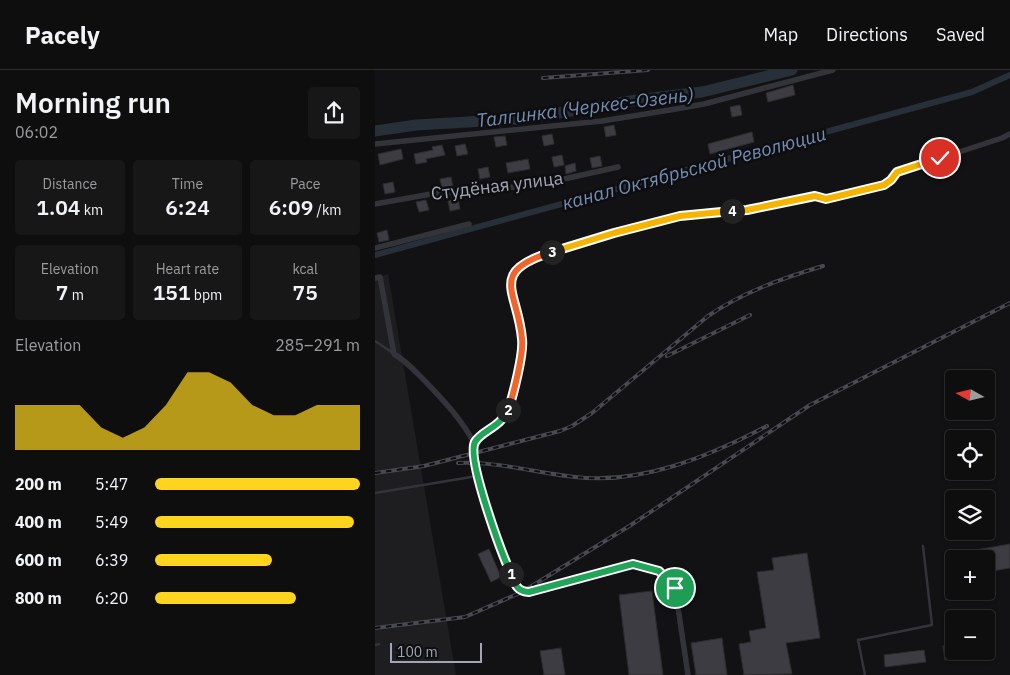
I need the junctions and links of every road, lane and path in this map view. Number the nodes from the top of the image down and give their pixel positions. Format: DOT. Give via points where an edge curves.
graph roads {
  1 [pos="833,70"];
  2 [pos="1010,134"];
  3 [pos="375,144"];
  4 [pos="618,167"];
  5 [pos="375,204"];
  6 [pos="469,224"];
  7 [pos="375,248"];
  8 [pos="375,278"];
  9 [pos="375,341"];
  10 [pos="394,354"];
  11 [pos="474,443"];
  12 [pos="477,476"];
  13 [pos="375,493"];
  14 [pos="923,546"];
  15 [pos="688,675"];
  16 [pos="865,675"];
  1 -- 3 [label="street" via="703,104 602,121"];
  2 -- 11 [label="street" via="897,172 884,185 826,199 815,196 747,210 680,216 526,261 513,274 512,292 523,340 512,400 507,414"];
  4 -- 5 [label="street, Студёная улица" via="537,185 431,194"];
  6 -- 7 [label="street"];
  8 -- 10 [label="street" via="380,277"];
  9 -- 10 [label="lane"];
  10 -- 11 [label="street" via="406,360 444,400"];
  11 -- 12 [label="street"];
  12 -- 13 [label="lane"];
  12 -- 15 [label="street" via="503,557 522,592 633,564 659,571 675,588"];
  14 -- 16 [label="lane" via="932,625 858,640"];
}
